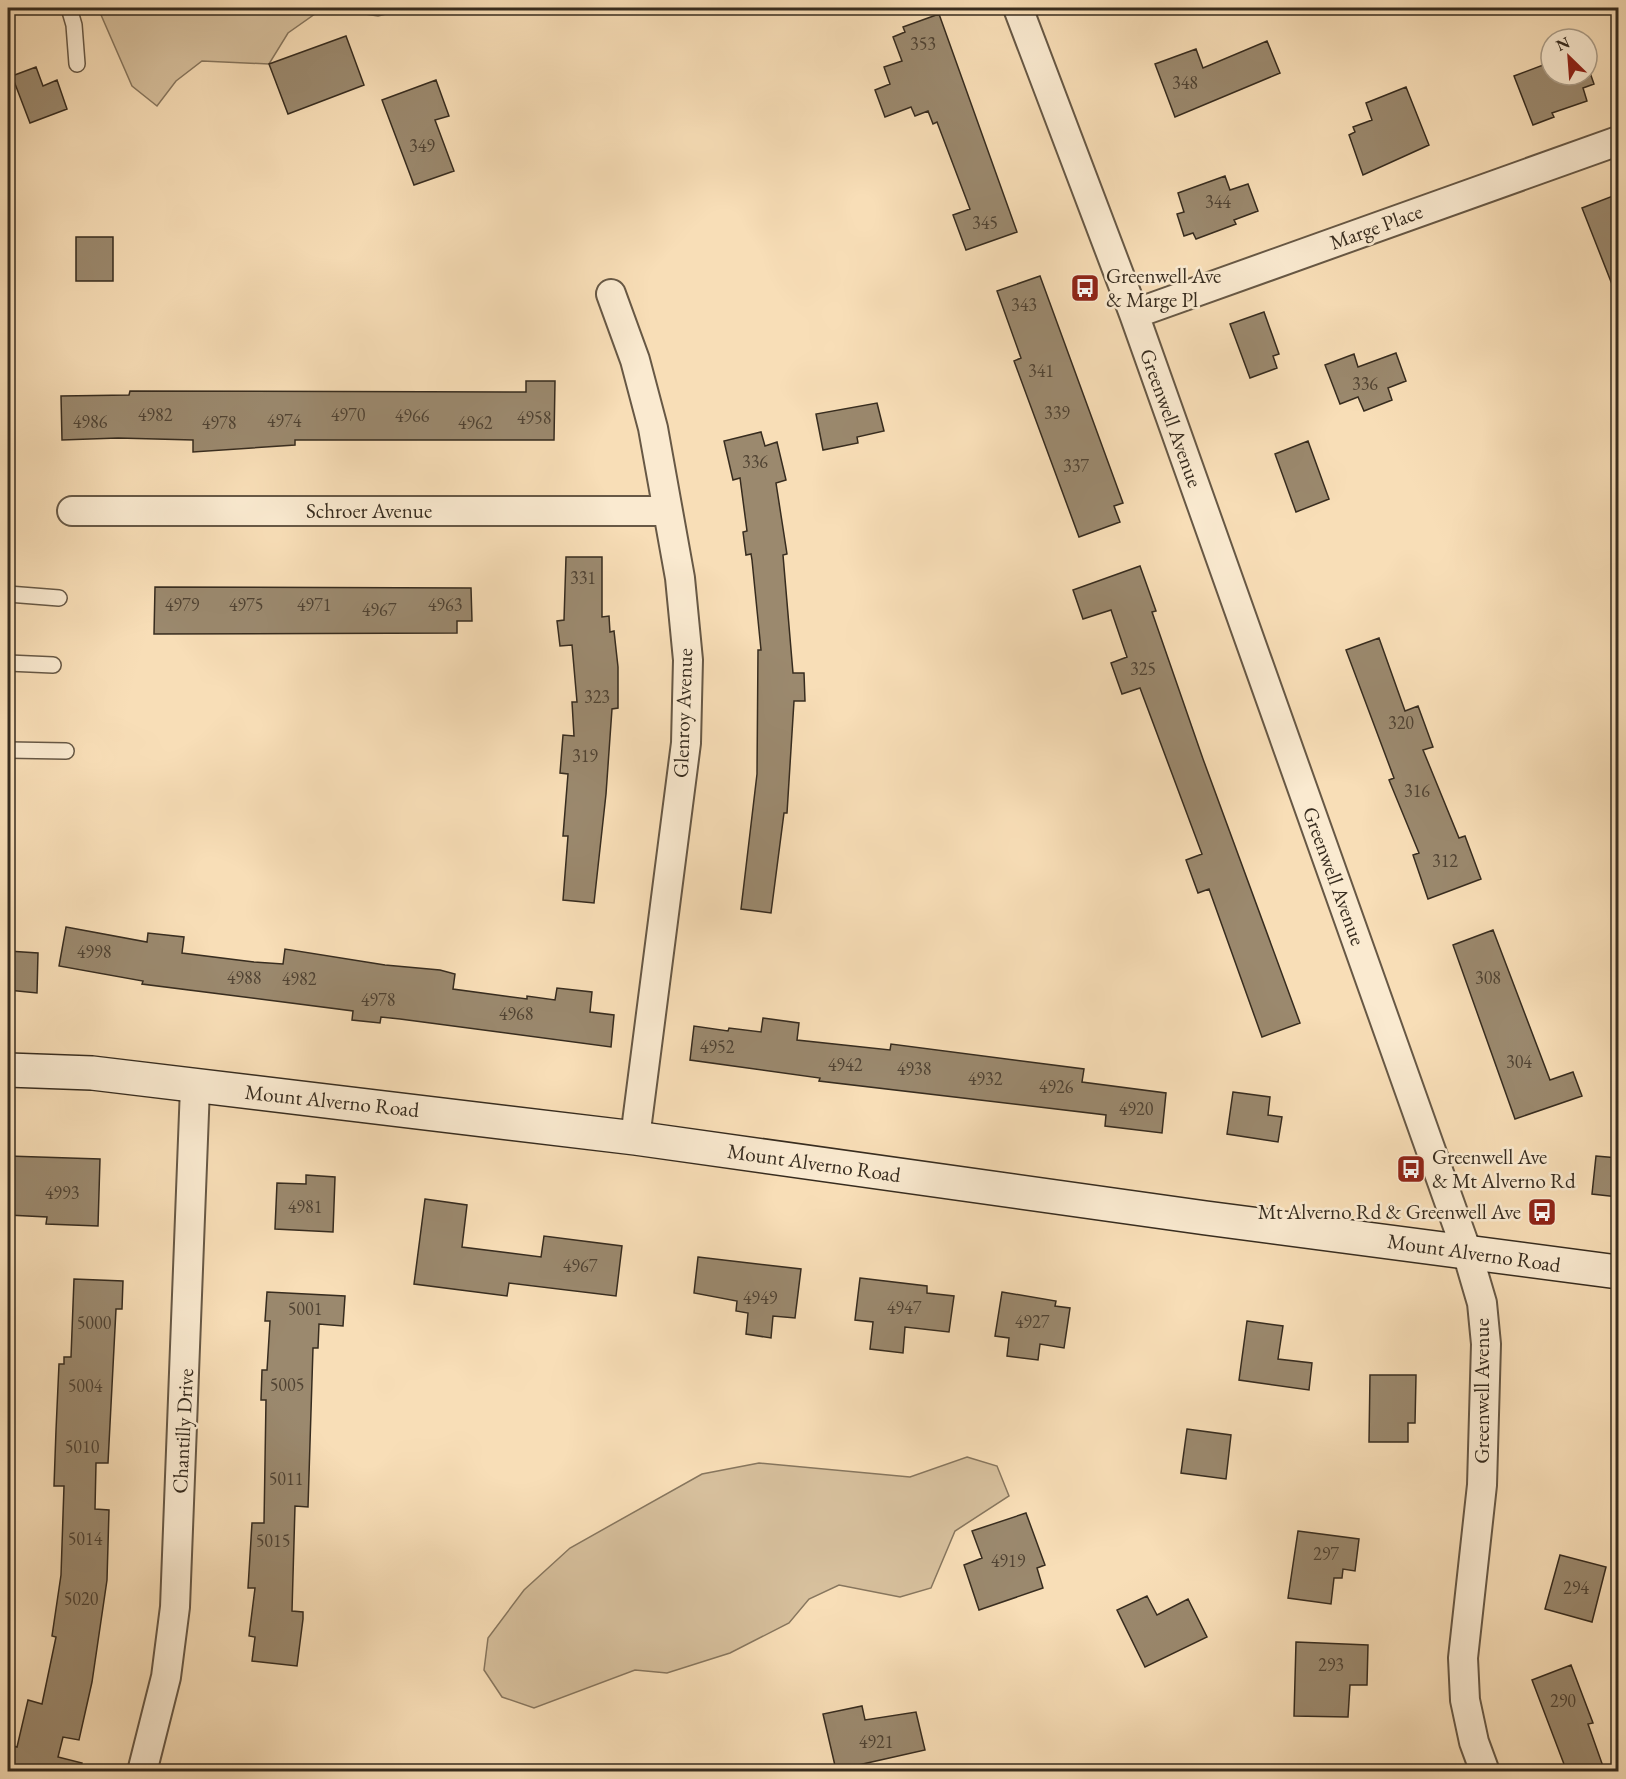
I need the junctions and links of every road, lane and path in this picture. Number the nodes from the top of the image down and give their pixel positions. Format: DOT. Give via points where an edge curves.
graph roads {
  1 [pos="69,8"];
  2 [pos="1018,8"];
  3 [pos="77,64"];
  4 [pos="1618,141"];
  5 [pos="611,294"];
  6 [pos="1134,314"];
  7 [pos="72,511"];
  8 [pos="666,511"];
  9 [pos="8,594"];
  10 [pos="59,598"];
  11 [pos="8,663"];
  12 [pos="53,665"];
  13 [pos="8,750"];
  14 [pos="66,751"];
  15 [pos="8,1070"];
  16 [pos="195,1087"];
  17 [pos="635,1138"];
  18 [pos="1467,1252"];
  19 [pos="1618,1272"];
  20 [pos="142,1772"];
  21 [pos="1485,1772"];
  1 -- 3 [label="lane"];
  2 -- 6 [label="street, Greenwell Avenue"];
  4 -- 6 [label="street, Marge Place"];
  5 -- 8 [label="street, Glenroy Avenue" via="635,360 653,428"];
  6 -- 18 [label="street, Greenwell Avenue"];
  7 -- 8 [label="street, Schroer Avenue"];
  8 -- 17 [label="street, Glenroy Avenue" via="680,578 688,660 686,743"];
  9 -- 10 [label="lane"];
  11 -- 12 [label="lane"];
  13 -- 14 [label="lane"];
  15 -- 16 [label="street, Mount Alverno Road" via="92,1073"];
  16 -- 17 [label="street, Mount Alverno Road"];
  16 -- 20 [label="street, Chantilly Drive" via="175,1607 166,1677"];
  17 -- 18 [label="street, Mount Alverno Road"];
  18 -- 19 [label="street, Mount Alverno Road"];
  18 -- 21 [label="street, Greenwell Avenue" via="1482,1303 1486,1344 1482,1485 1463,1658 1465,1700"];
}
